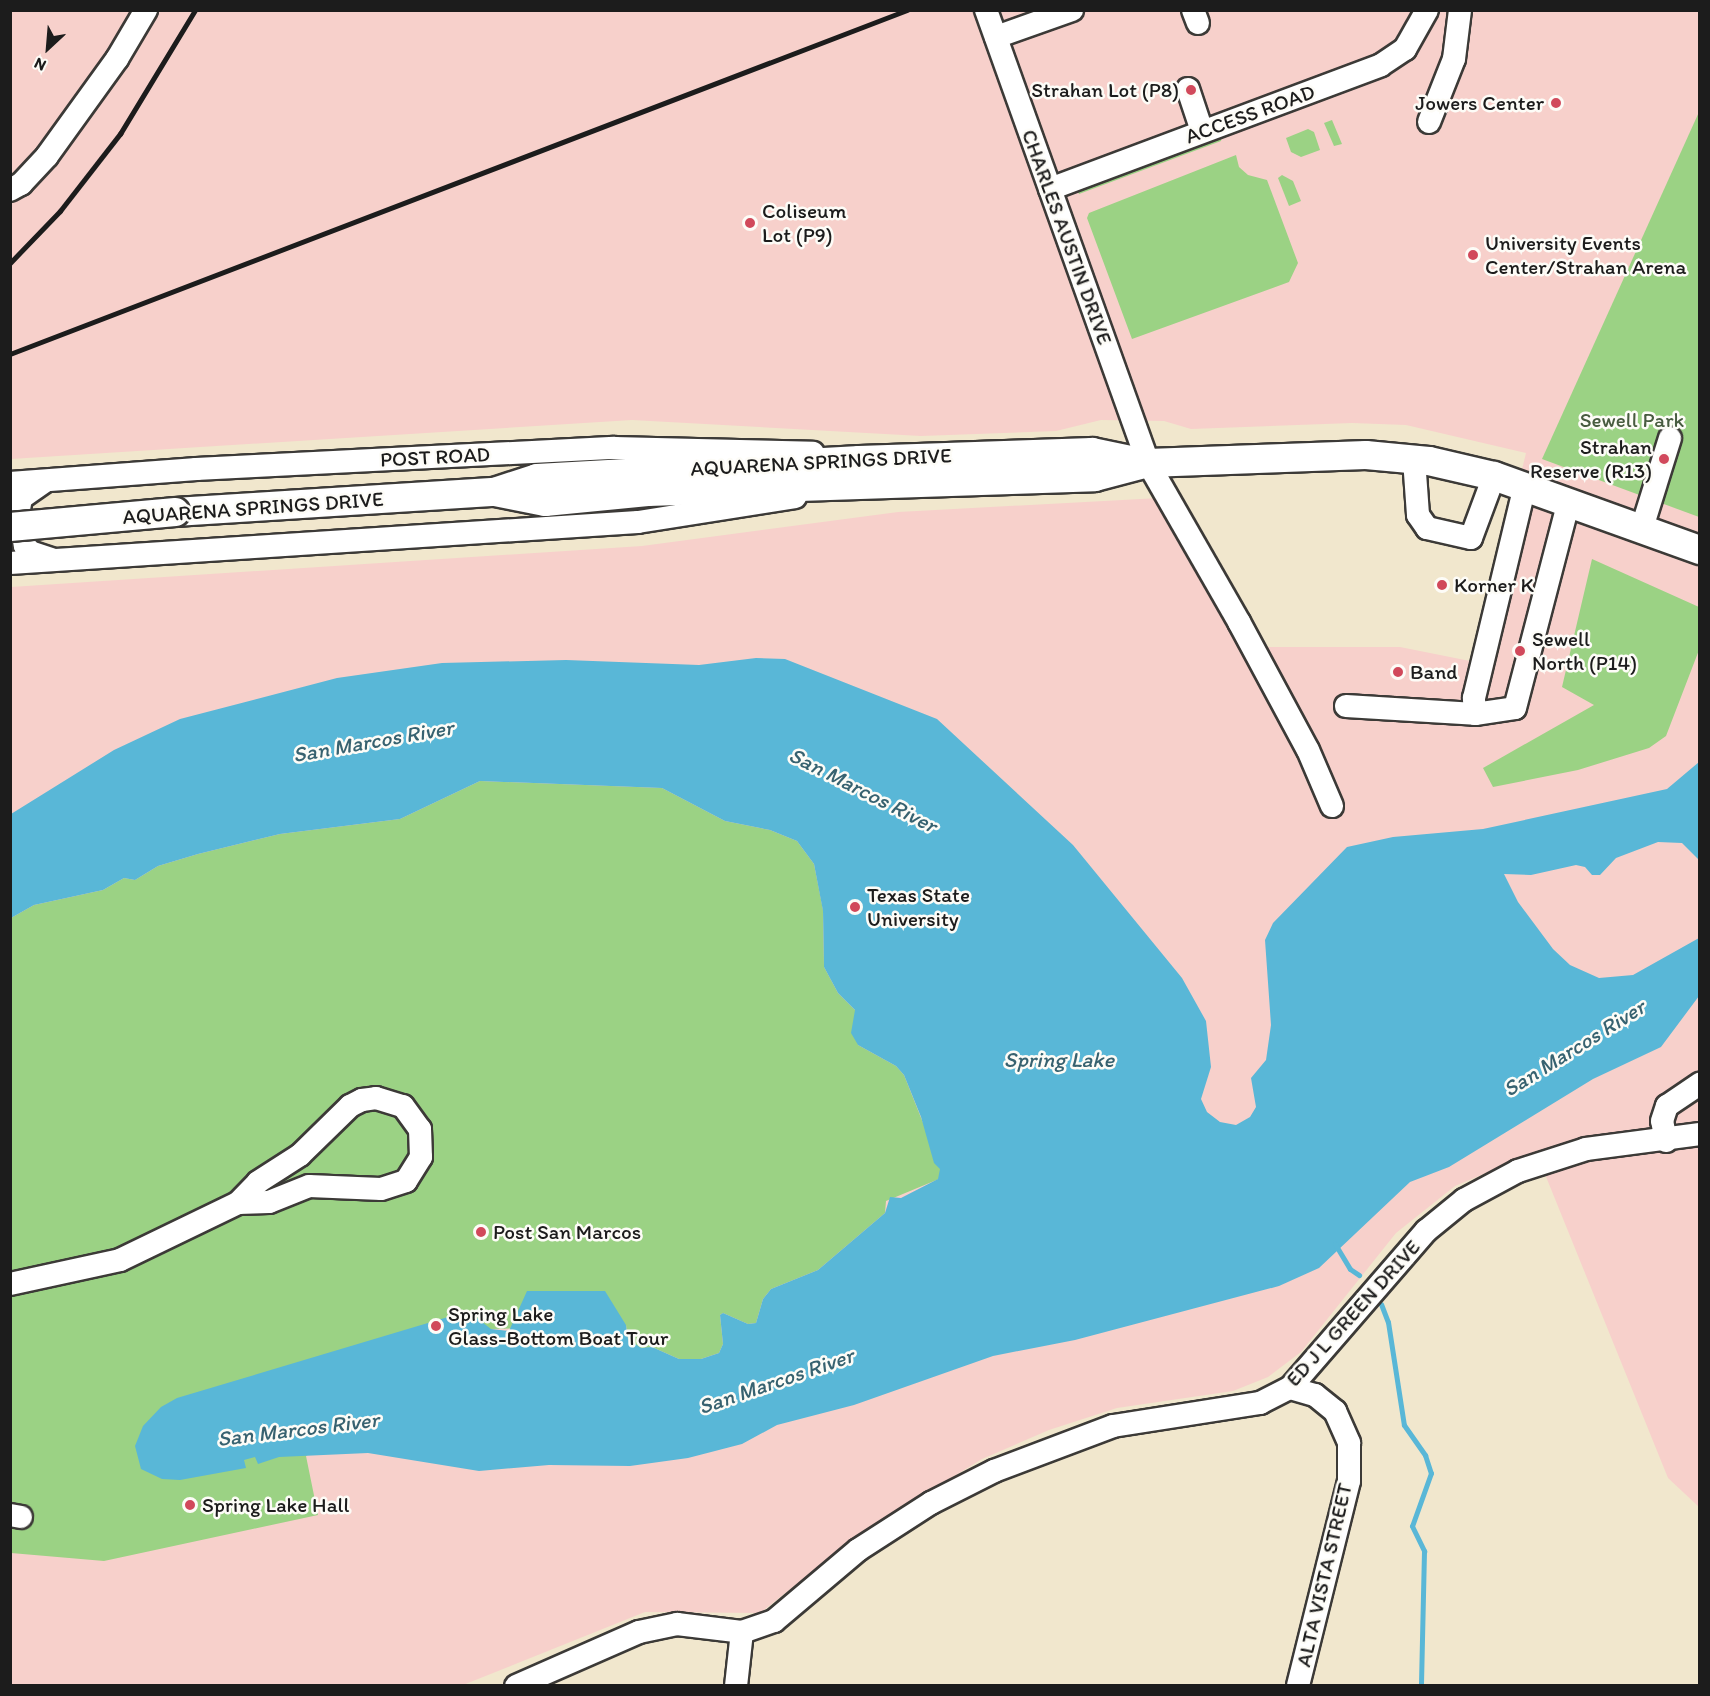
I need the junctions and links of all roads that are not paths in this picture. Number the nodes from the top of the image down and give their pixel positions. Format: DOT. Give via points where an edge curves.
graph roads {
  1 [pos="146,10"];
  2 [pos="986,10"];
  3 [pos="1072,10"];
  4 [pos="1427,10"];
  5 [pos="1460,10"];
  6 [pos="996,37"];
  7 [pos="1188,89"];
  8 [pos="1429,122"];
  9 [pos="1202,131"];
  10 [pos="1050,189"];
  11 [pos="10,190"];
  12 [pos="1670,438"];
  13 [pos="859,459"];
  14 [pos="1414,459"];
  15 [pos="1148,464"];
  16 [pos="1494,476"];
  17 [pos="44,482"];
  18 [pos="10,483"];
  19 [pos="1525,485"];
  20 [pos="855,488"];
  21 [pos="495,492"];
  22 [pos="1569,501"];
  23 [pos="10,527"];
  24 [pos="1642,528"];
  25 [pos="1700,550"];
  26 [pos="54,560"];
  27 [pos="10,563"];
  28 [pos="1346,706"];
  29 [pos="1475,714"];
  30 [pos="1332,806"];
  31 [pos="1700,1084"];
  32 [pos="1700,1134"];
  33 [pos="1666,1141"];
  34 [pos="238,1203"];
  35 [pos="10,1284"];
  36 [pos="1290,1388"];
  37 [pos="742,1632"];
  38 [pos="516,1686"];
  39 [pos="736,1686"];
  40 [pos="1298,1686"];
  1 -- 11 [label="street" via="117,59 47,156 21,184"];
  2 -- 6 [label="street, CHARLES AUSTIN DRIVE"];
  3 -- 6 [label="street"];
  4 -- 9 [label="street, ACCESS ROAD" via="1405,49 1381,65"];
  5 -- 8 [label="street" via="1454,59"];
  6 -- 10 [label="street, CHARLES AUSTIN DRIVE"];
  7 -- 9 [label="street"];
  9 -- 10 [label="street, ACCESS ROAD"];
  10 -- 15 [label="street, CHARLES AUSTIN DRIVE"];
  12 -- 24 [label="street"];
  13 -- 15 [label="main road, AQUARENA SPRINGS DRIVE" via="1092,452"];
  13 -- 17 [label="street, POST ROAD" via="789,450 614,448 208,469"];
  13 -- 21 [label="main road, AQUARENA SPRINGS DRIVE" via="537,478"];
  14 -- 15 [label="main road, AQUARENA SPRINGS DRIVE" via="1336,455"];
  14 -- 16 [label="main road, AQUARENA SPRINGS DRIVE"];
  14 -- 16 [label="street" via="1418,514 1427,528 1471,538"];
  15 -- 20 [label="main road, AQUARENA SPRINGS DRIVE" via="1095,477"];
  15 -- 30 [label="street, CHARLES AUSTIN DRIVE" via="1308,750"];
  16 -- 19 [label="main road, AQUARENA SPRINGS DRIVE"];
  17 -- 18 [label="street, POST ROAD"];
  17 -- 26 [label="street" via="21,498 19,510 25,546 30,552"];
  19 -- 22 [label="main road, AQUARENA SPRINGS DRIVE"];
  19 -- 29 [label="street" via="1474,698"];
  20 -- 21 [label="main road, AQUARENA SPRINGS DRIVE" via="648,492 545,502"];
  20 -- 26 [label="street" via="638,522"];
  21 -- 23 [label="main road, AQUARENA SPRINGS DRIVE, bridge" via="174,512"];
  22 -- 24 [label="main road, AQUARENA SPRINGS DRIVE"];
  22 -- 29 [label="street" via="1519,702 1506,712"];
  24 -- 25 [label="main road, AQUARENA SPRINGS DRIVE"];
  26 -- 27 [label="street"];
  28 -- 29 [label="street"];
  31 -- 33 [label="street" via="1667,1106 1662,1121"];
  32 -- 33 [label="street, ED J L GREEN DRIVE"];
  33 -- 36 [label="street, ED J L GREEN DRIVE" via="1586,1149 1518,1172 1464,1200 1426,1231"];
  34 -- 34 [label="street" via="268,1202 309,1186 381,1189 406,1181 421,1157 420,1129 414,1116 390,1100 362,1100 350,1106 300,1155 258,1182"];
  34 -- 35 [label="street" via="120,1260"];
  36 -- 37 [label="street, ED J L GREEN DRIVE" via="1260,1403 1235,1409 1113,1426 994,1472 931,1503 858,1550 774,1621"];
  36 -- 40 [label="street, ALTA VISTA STREET" via="1315,1395 1335,1411 1349,1443 1346,1491"];
  37 -- 38 [label="street, ED J L GREEN DRIVE" via="677,1624 639,1632"];
  37 -- 39 [label="street"];
}
